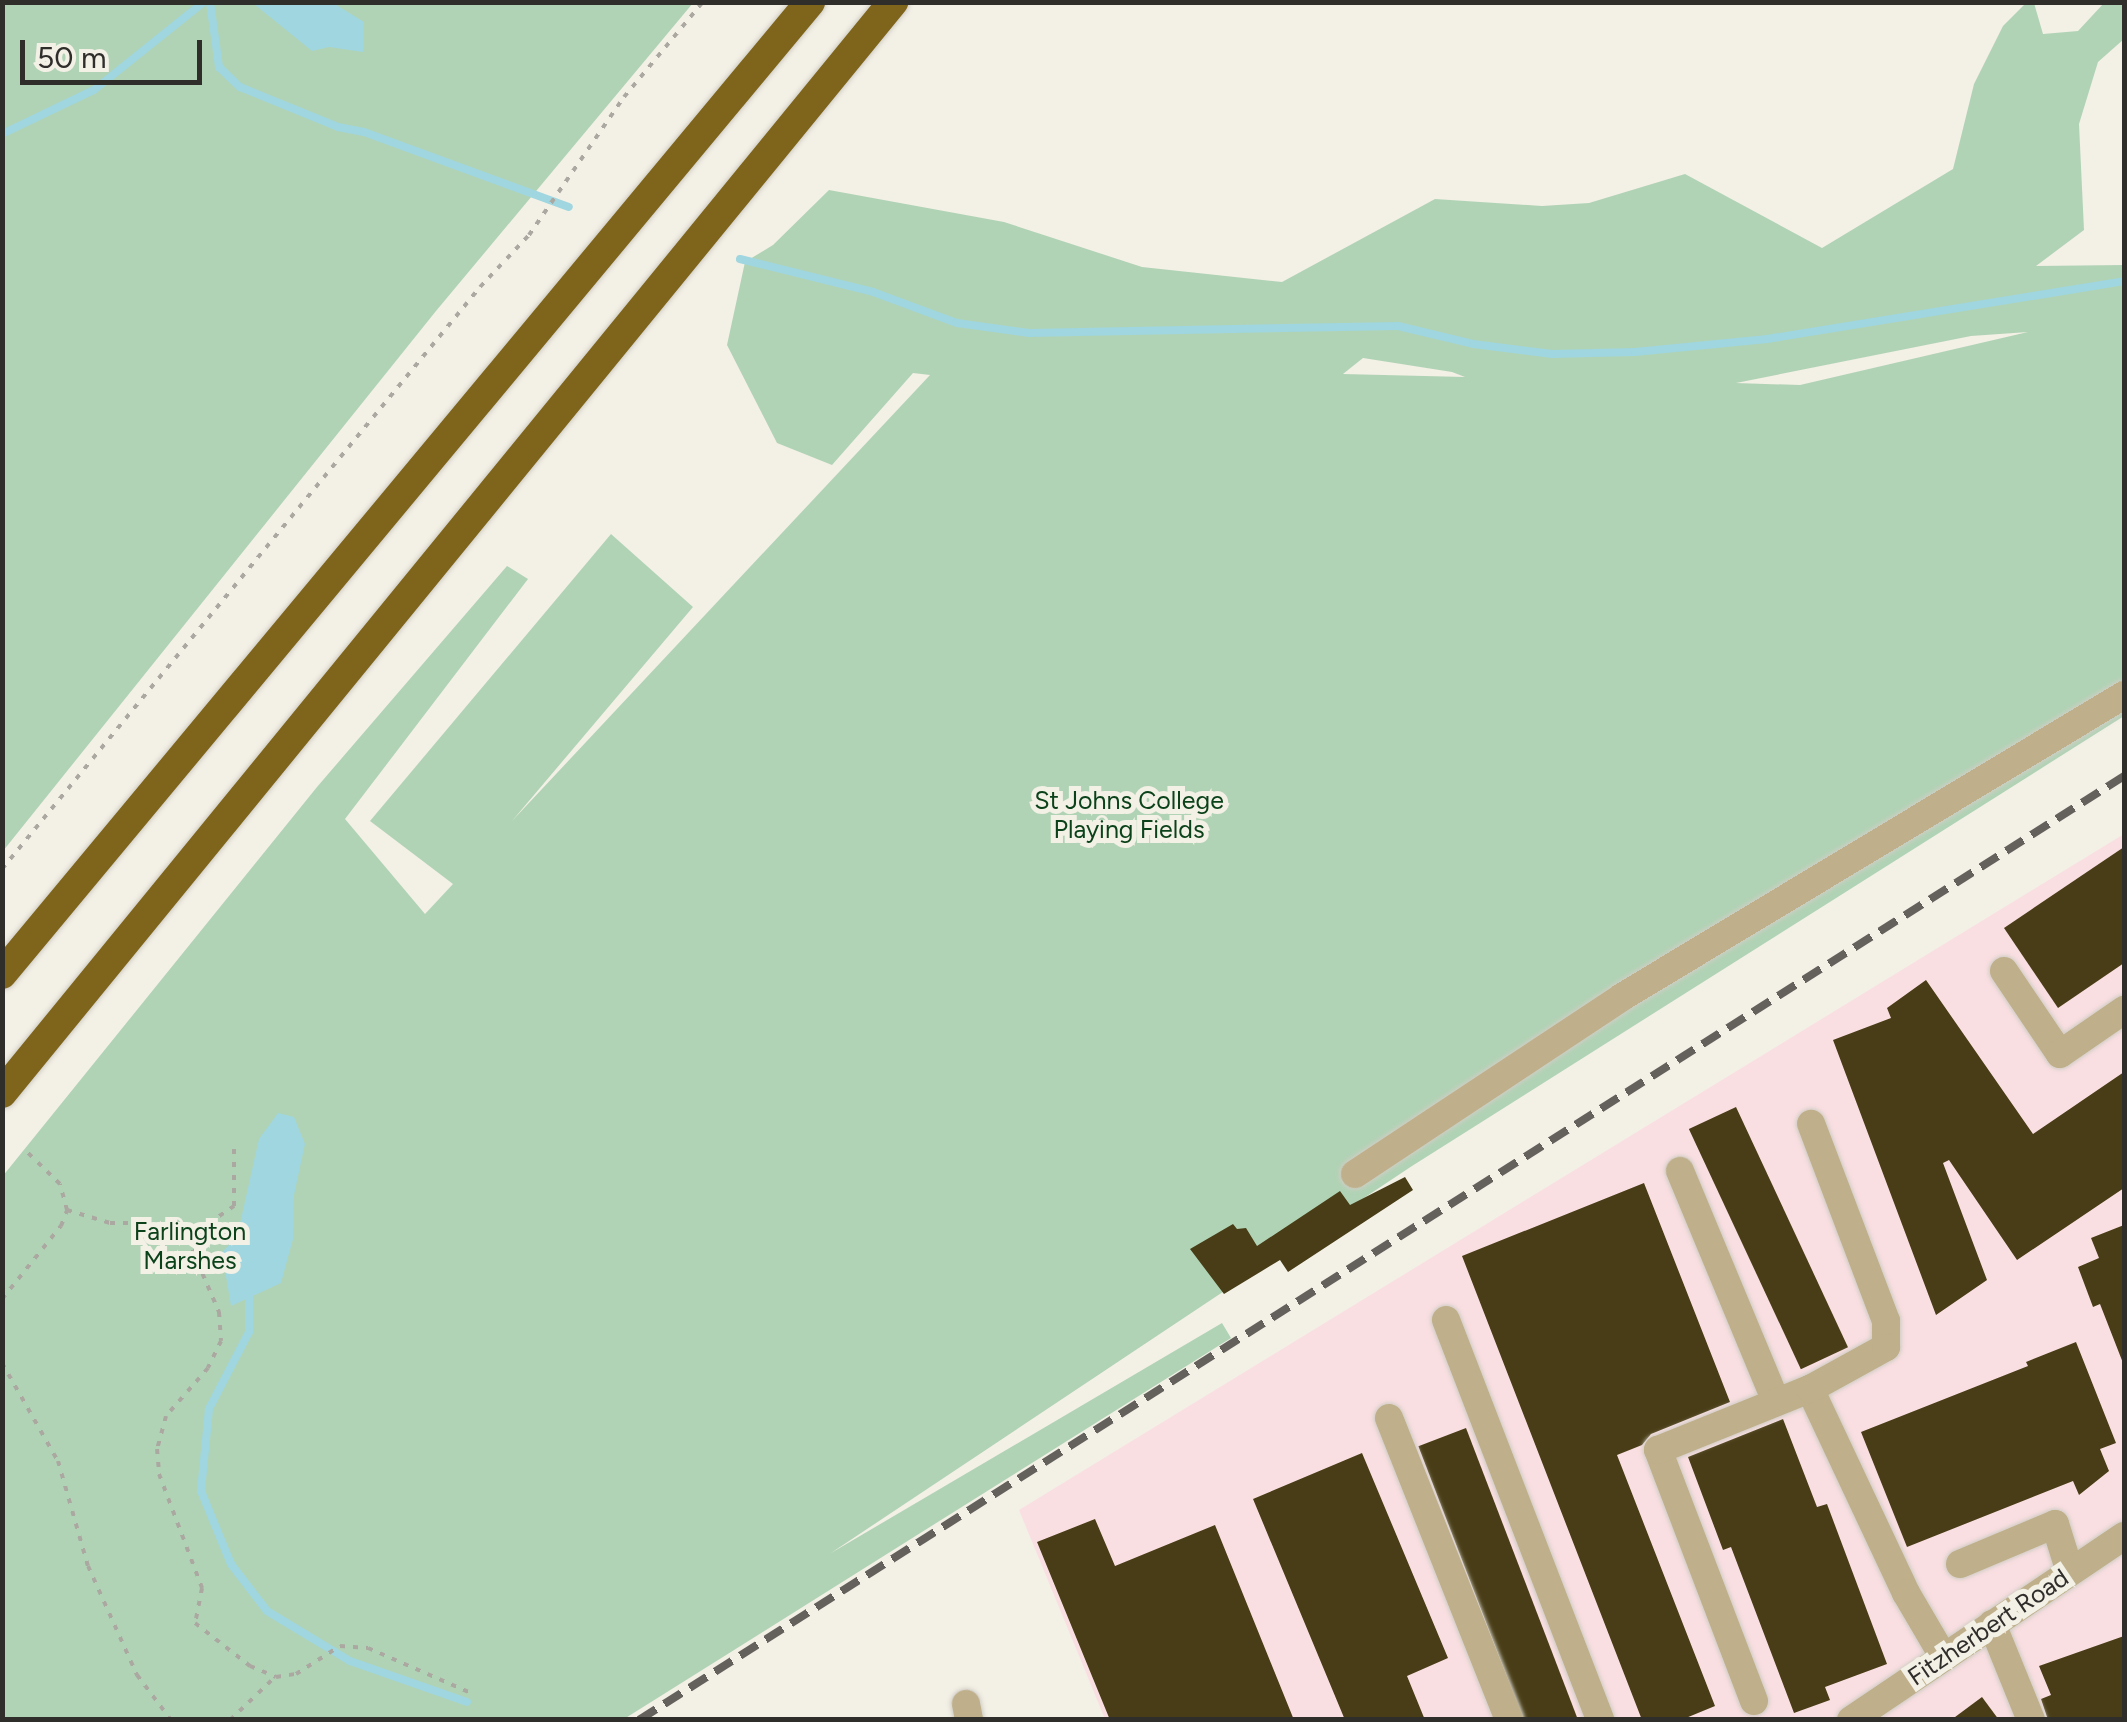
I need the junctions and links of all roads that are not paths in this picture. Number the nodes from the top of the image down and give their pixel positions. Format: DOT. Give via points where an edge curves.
graph roads {
  1 [pos="810,2"];
  2 [pos="892,2"];
  3 [pos="2124,694"];
  4 [pos="2004,971"];
  5 [pos="2,974"];
  6 [pos="2124,1010"];
  7 [pos="2,1093"];
  8 [pos="1812,1124"];
  9 [pos="1680,1172"];
  10 [pos="1355,1174"];
  11 [pos="1446,1320"];
  12 [pos="1810,1388"];
  13 [pos="1776,1402"];
  14 [pos="1390,1418"];
  15 [pos="2124,1536"];
  16 [pos="1960,1564"];
  17 [pos="2070,1572"];
  18 [pos="1992,1624"];
  19 [pos="1943,1656"];
  20 [pos="1754,1701"];
  21 [pos="1509,1720"];
  22 [pos="1600,1720"];
  23 [pos="1851,1720"];
  24 [pos="2031,1720"];
  1 -- 5 [label="highway"];
  2 -- 7 [label="highway"];
  3 -- 10 [label="street" via="1622,997"];
  4 -- 6 [label="street" via="2060,1054"];
  8 -- 12 [label="street" via="1886,1321 1886,1347"];
  9 -- 13 [label="street"];
  11 -- 22 [label="street"];
  12 -- 13 [label="street"];
  12 -- 19 [label="street" via="1906,1593"];
  13 -- 20 [label="street" via="1658,1450"];
  14 -- 21 [label="street"];
  15 -- 17 [label="street, Fitzherbert Road"];
  16 -- 17 [label="street" via="2055,1524"];
  17 -- 18 [label="street, Fitzherbert Road"];
  18 -- 19 [label="street, Fitzherbert Road"];
  18 -- 24 [label="street"];
  19 -- 23 [label="street, Fitzherbert Road"];
}
